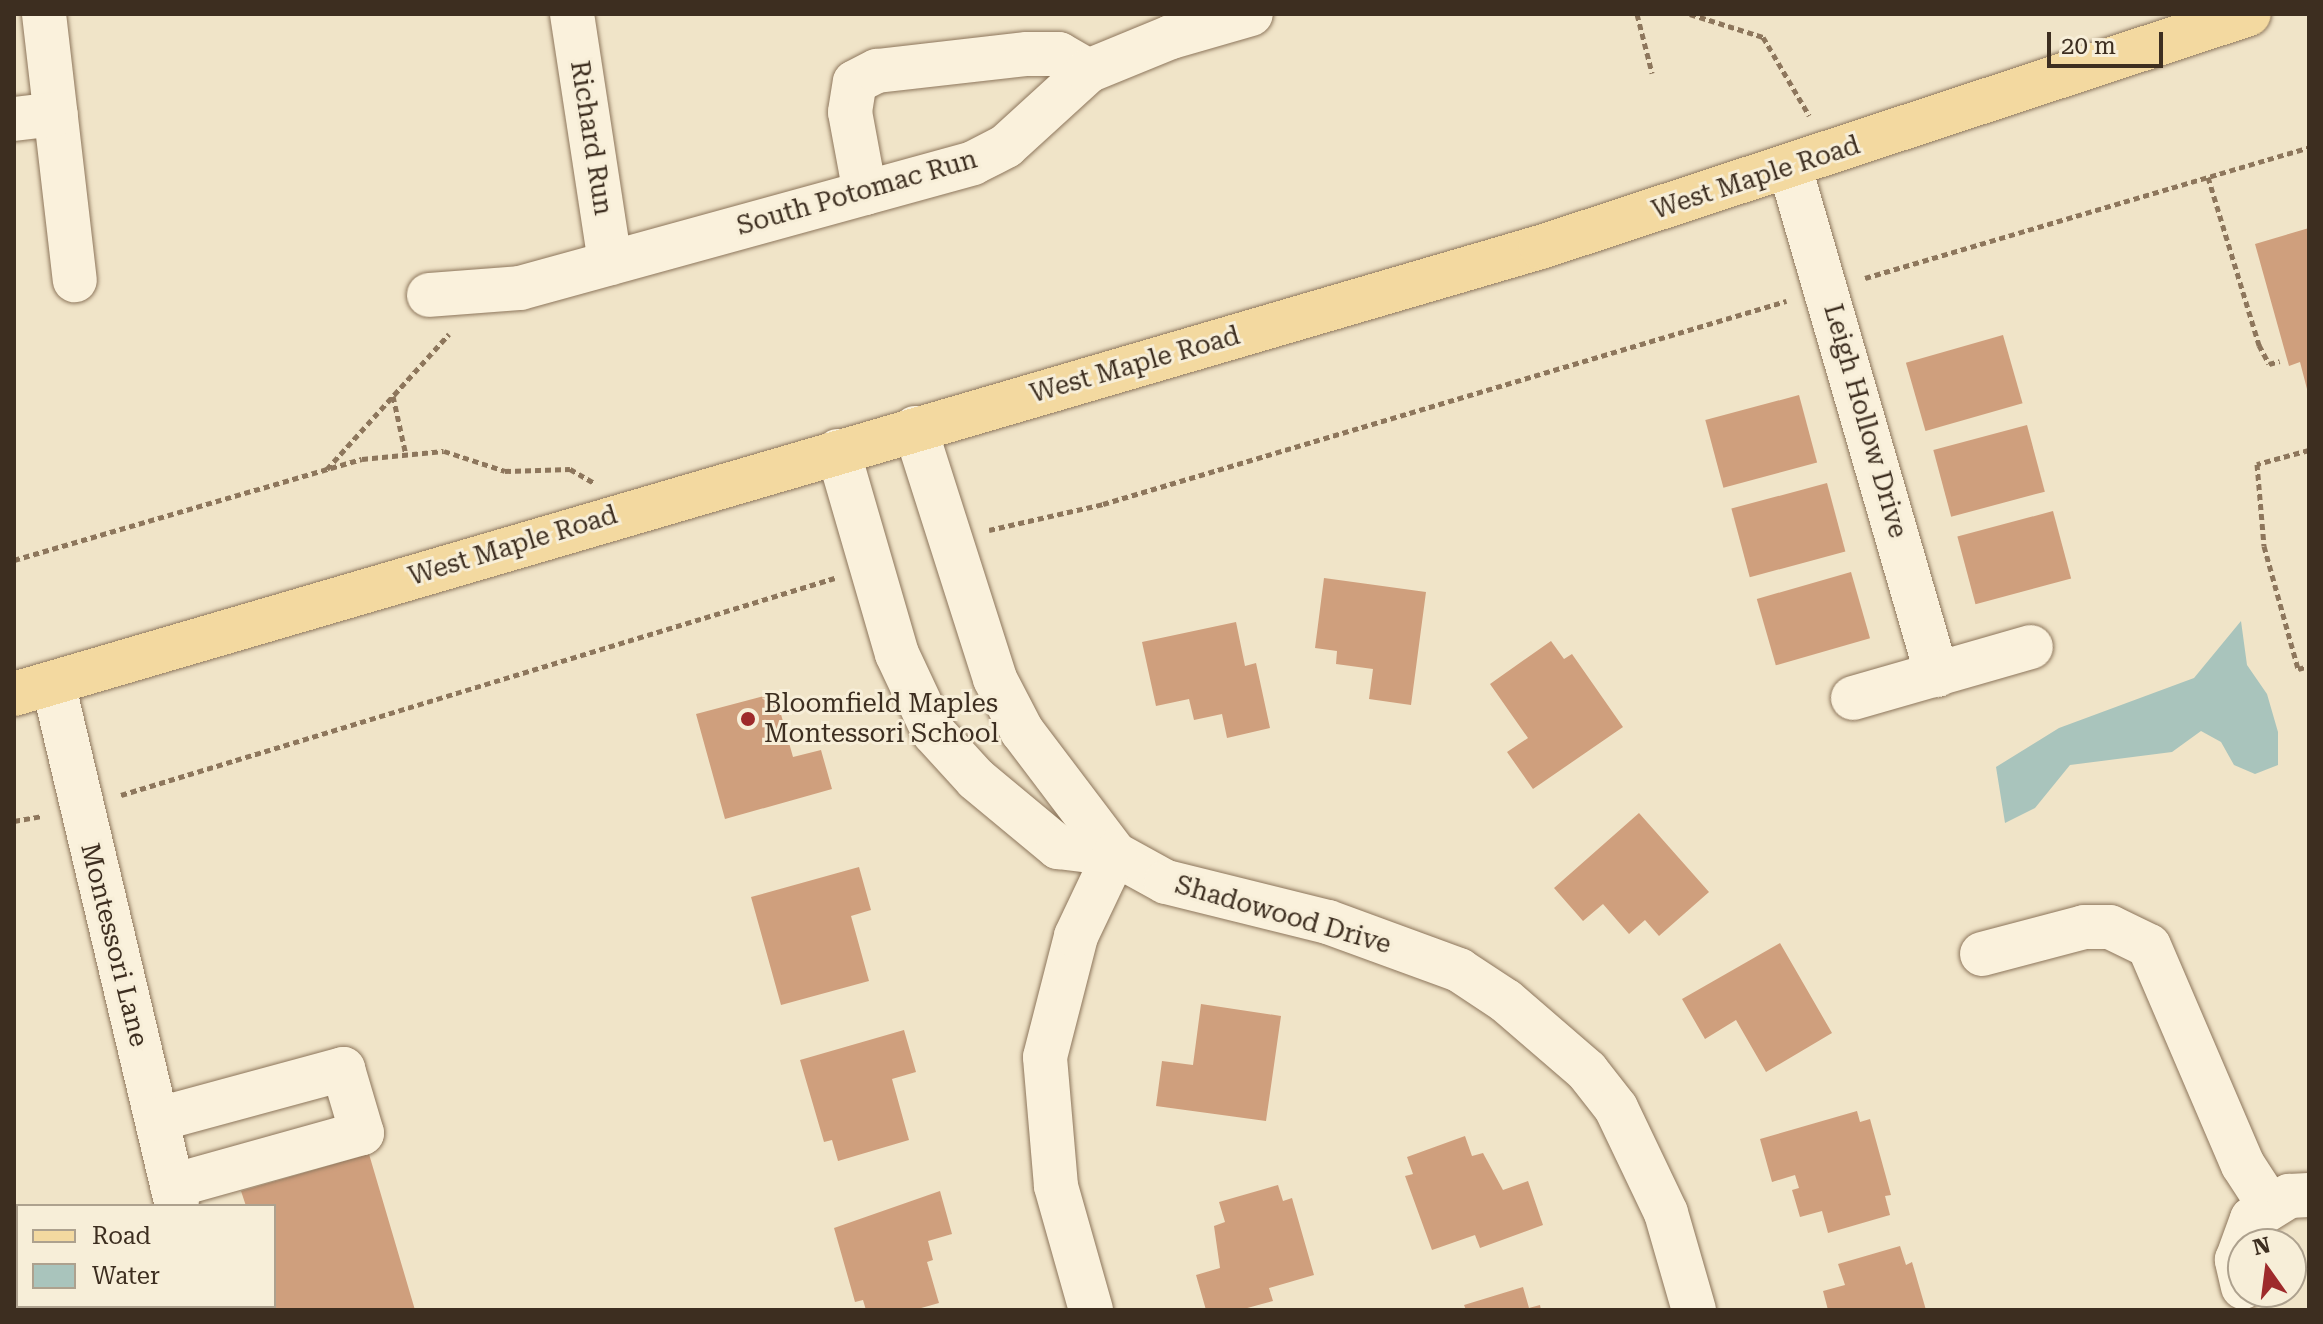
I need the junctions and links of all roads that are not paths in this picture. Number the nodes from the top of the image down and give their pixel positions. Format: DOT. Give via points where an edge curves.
graph roads {
  1 [pos="44,14"];
  2 [pos="572,14"];
  3 [pos="1251,14"];
  4 [pos="2249,14"];
  5 [pos="1088,71"];
  6 [pos="56,114"];
  7 [pos="14,119"];
  8 [pos="1790,168"];
  9 [pos="865,193"];
  10 [pos="610,263"];
  11 [pos="75,280"];
  12 [pos="448,294"];
  13 [pos="915,428"];
  14 [pos="838,451"];
  15 [pos="2031,647"];
  16 [pos="1937,675"];
  17 [pos="34,688"];
  18 [pos="1853,698"];
  19 [pos="1115,854"];
  20 [pos="1982,954"];
  21 [pos="159,1119"];
  22 [pos="174,1196"];
  23 [pos="2289,1200"];
  24 [pos="2254,1228"];
  25 [pos="1091,1310"];
  26 [pos="1694,1310"];
  1 -- 6 [label="street"];
  2 -- 10 [label="street, Richard Run"];
  3 -- 5 [label="street, South Potomac Run" via="1171,37"];
  4 -- 8 [label="main road, West Maple Road"];
  5 -- 9 [label="street, South Potomac Run" via="1006,146 973,163"];
  5 -- 9 [label="street" via="1059,54 1027,54 877,71 855,82 850,112"];
  6 -- 7 [label="street"];
  6 -- 11 [label="street"];
  8 -- 13 [label="main road, West Maple Road" via="1541,247"];
  8 -- 16 [label="street, Leigh Hollow Drive"];
  9 -- 10 [label="street, South Potomac Run"];
  10 -- 12 [label="street, South Potomac Run" via="520,288"];
  13 -- 14 [label="main road, West Maple Road"];
  13 -- 19 [label="street, Shadowood Drive" via="995,679 1022,731"];
  14 -- 17 [label="main road, West Maple Road"];
  14 -- 19 [label="street, Shadowood Drive" via="897,654 934,733 976,779 1058,847"];
  15 -- 16 [label="street"];
  16 -- 18 [label="street"];
  17 -- 21 [label="street, Montessori Lane" via="81,806 111,943"];
  19 -- 25 [label="street" via="1076,936 1045,1057 1056,1186"];
  19 -- 26 [label="street, Shadowood Drive" via="1166,882 1328,922 1459,970 1506,1001 1587,1071 1616,1108 1666,1213"];
  20 -- 23 [label="street" via="2084,927 2110,927 2149,946 2243,1165"];
  21 -- 22 [label="street, Montessori Lane"];
  21 -- 22 [label="street" via="343,1069 362,1133"];
  23 -- 24 [label="street"];
}
